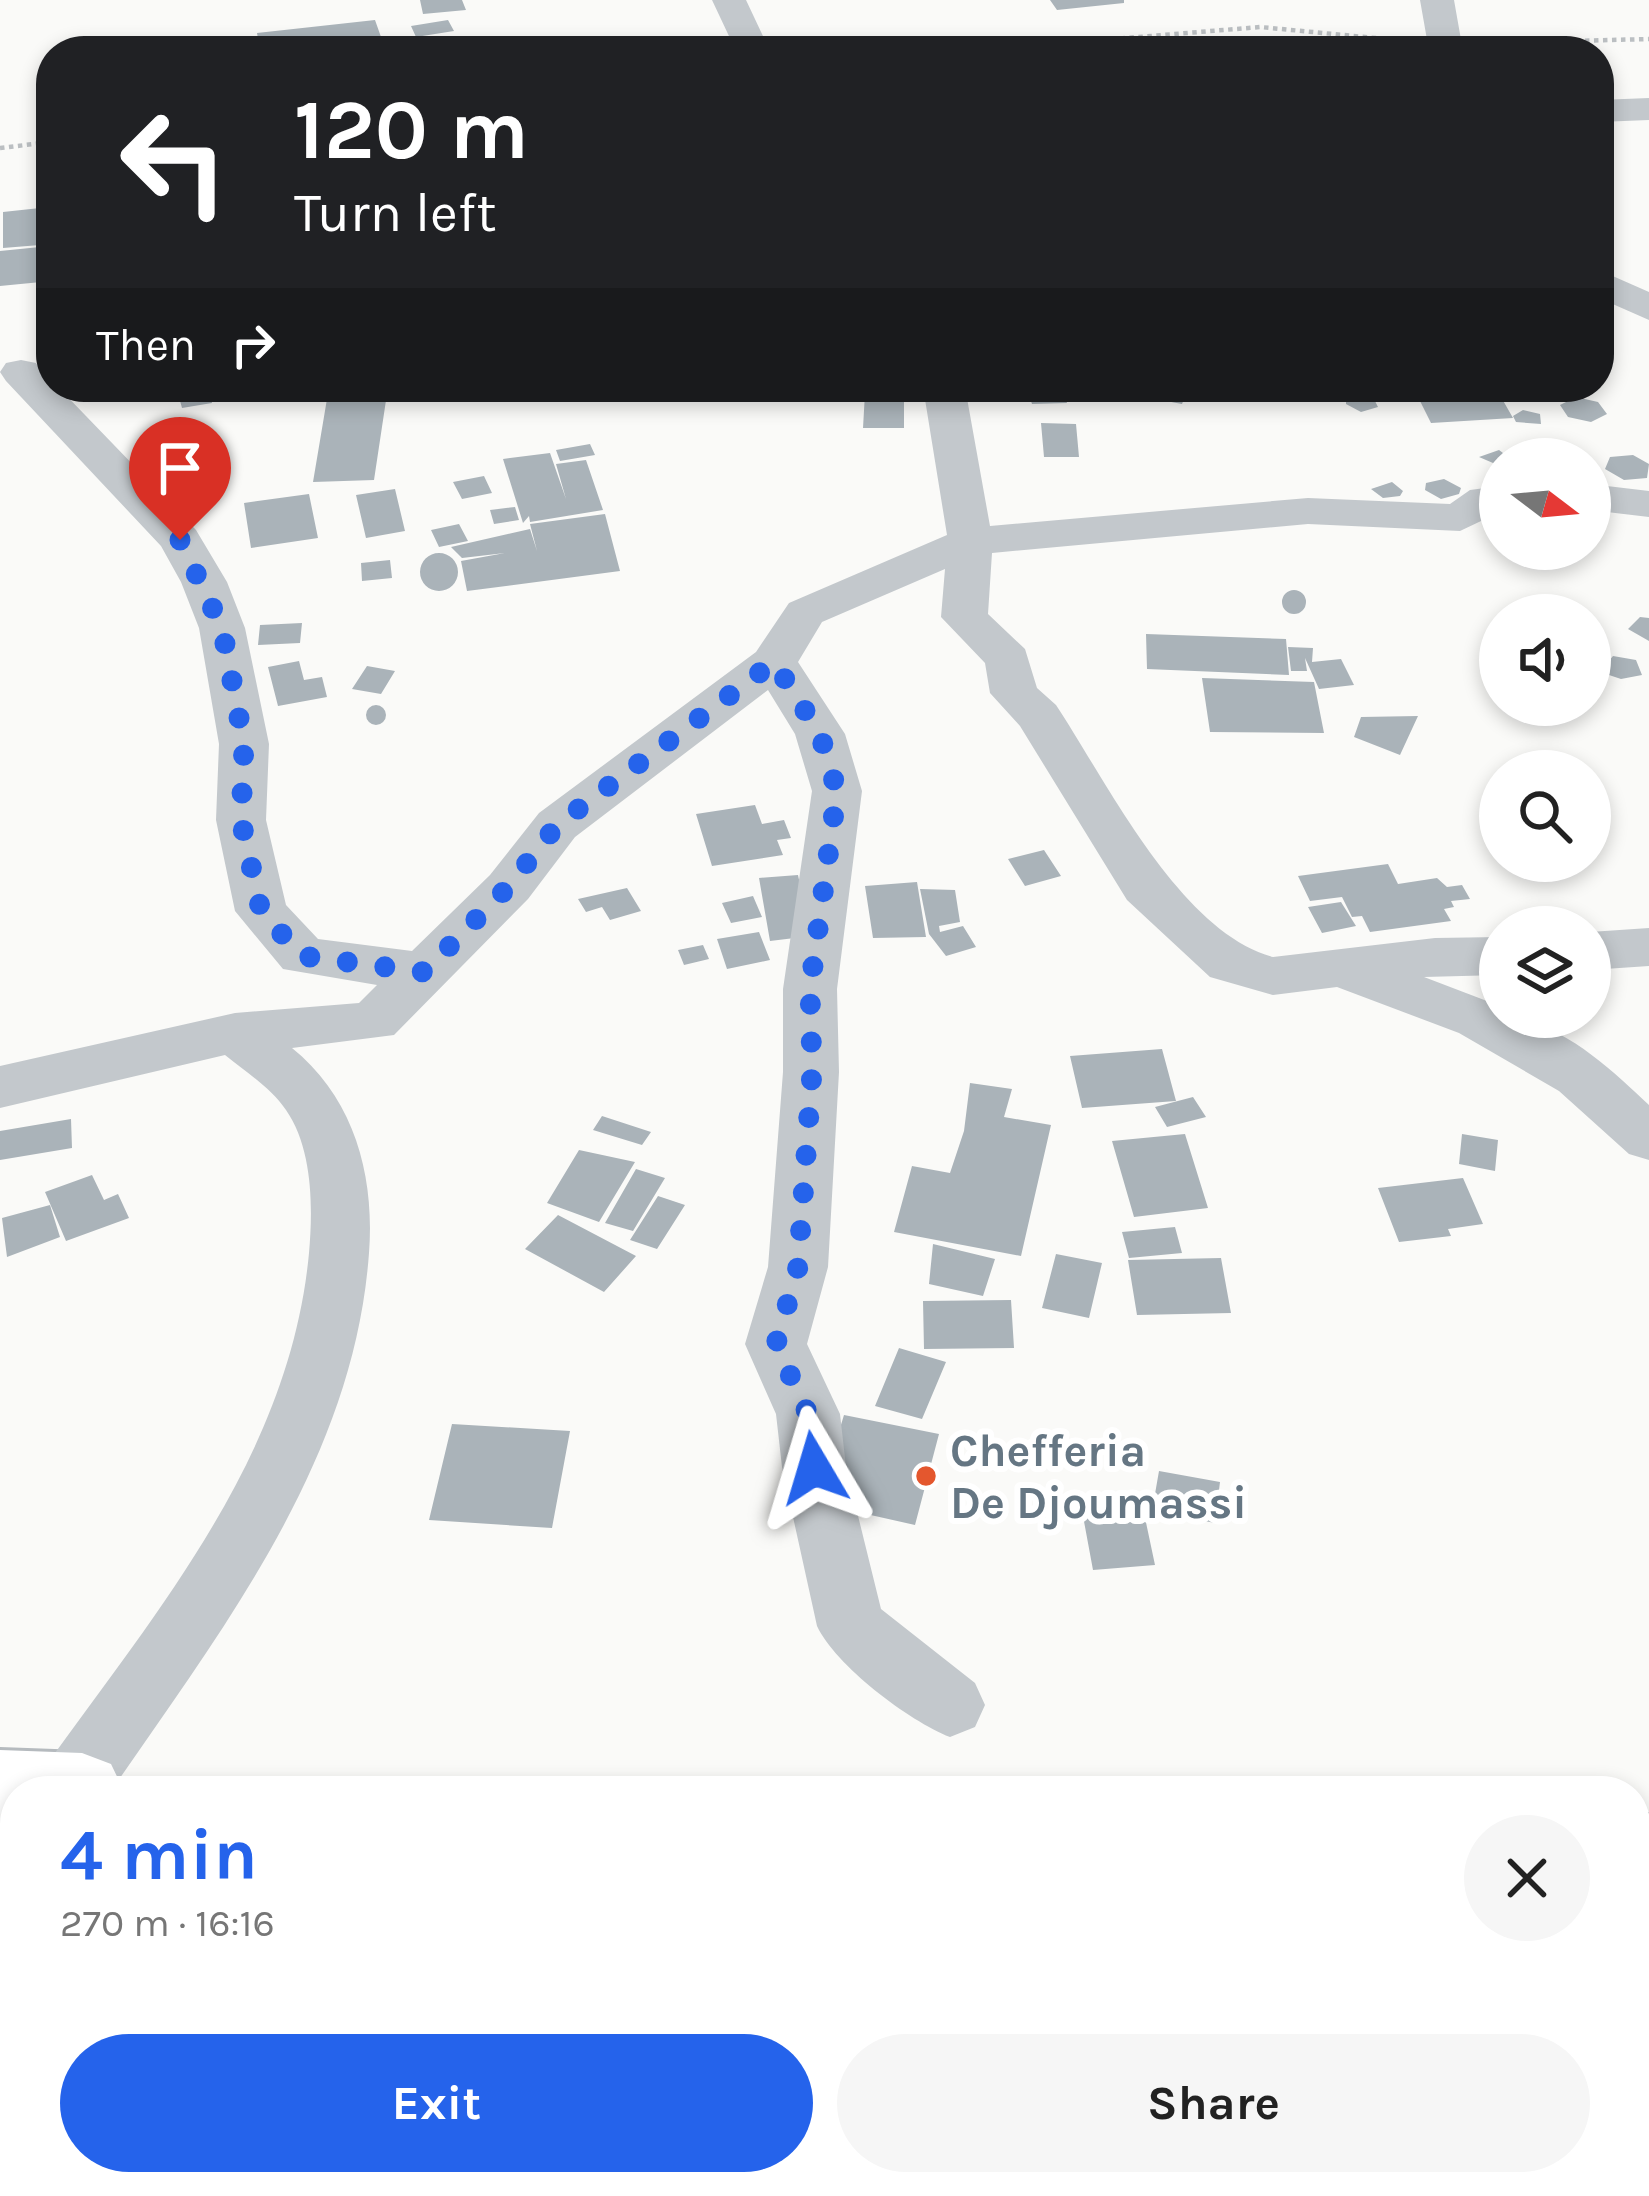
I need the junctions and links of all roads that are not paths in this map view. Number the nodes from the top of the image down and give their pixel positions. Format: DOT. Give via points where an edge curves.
graph roads {
  1 [pos="729,0"];
  2 [pos="1437,0"];
  3 [pos="745,36"];
  4 [pos="1443,36"];
  5 [pos="1649,109"];
  6 [pos="1614,110"];
  7 [pos="1614,289"];
  8 [pos="1649,308"];
  9 [pos="21,372"];
  10 [pos="36,388"];
  11 [pos="49,402"];
  12 [pos="947,402"];
  13 [pos="1611,499"];
  14 [pos="1649,504"];
  15 [pos="1479,505"];
  16 [pos="970,541"];
  17 [pos="774,662"];
  18 [pos="1649,946"];
  19 [pos="1611,949"];
  20 [pos="1479,956"];
  21 [pos="1345,970"];
  22 [pos="424,972"];
  23 [pos="236,1033"];
  24 [pos="0,1087"];
  25 [pos="1649,1139"];
  26 [pos="950,1705"];
  27 [pos="80,1776"];
  1 -- 3 [label="street"];
  2 -- 4 [label="street"];
  5 -- 6 [label="street"];
  7 -- 8 [label="street"];
  9 -- 10 [label="street"];
  11 -- 22 [label="street" via="180,540 204,582 222,628 244,744 241,820 261,911 302,956"];
  12 -- 16 [label="street"];
  13 -- 14 [label="street"];
  15 -- 16 [label="street" via="1460,518 1308,512"];
  16 -- 17 [label="street" via="805,613"];
  16 -- 21 [label="street" via="964,617 1008,659 1014,693 1039,716 1146,887 1229,964 1273,976"];
  17 -- 22 [label="street" via="557,825"];
  17 -- 26 [label="street" via="820,734 837,791 810,988 798,1267 776,1344 808,1414 851,1626"];
  18 -- 19 [label="street"];
  20 -- 21 [label="street"];
  21 -- 25 [label="street" via="1538,1044 1592,1082"];
  22 -- 23 [label="street" via="374,1021"];
  23 -- 24 [label="street"];
  23 -- 27 [label="street" via="308,1098 340,1168 341,1289 304,1416 260,1511"];
}
